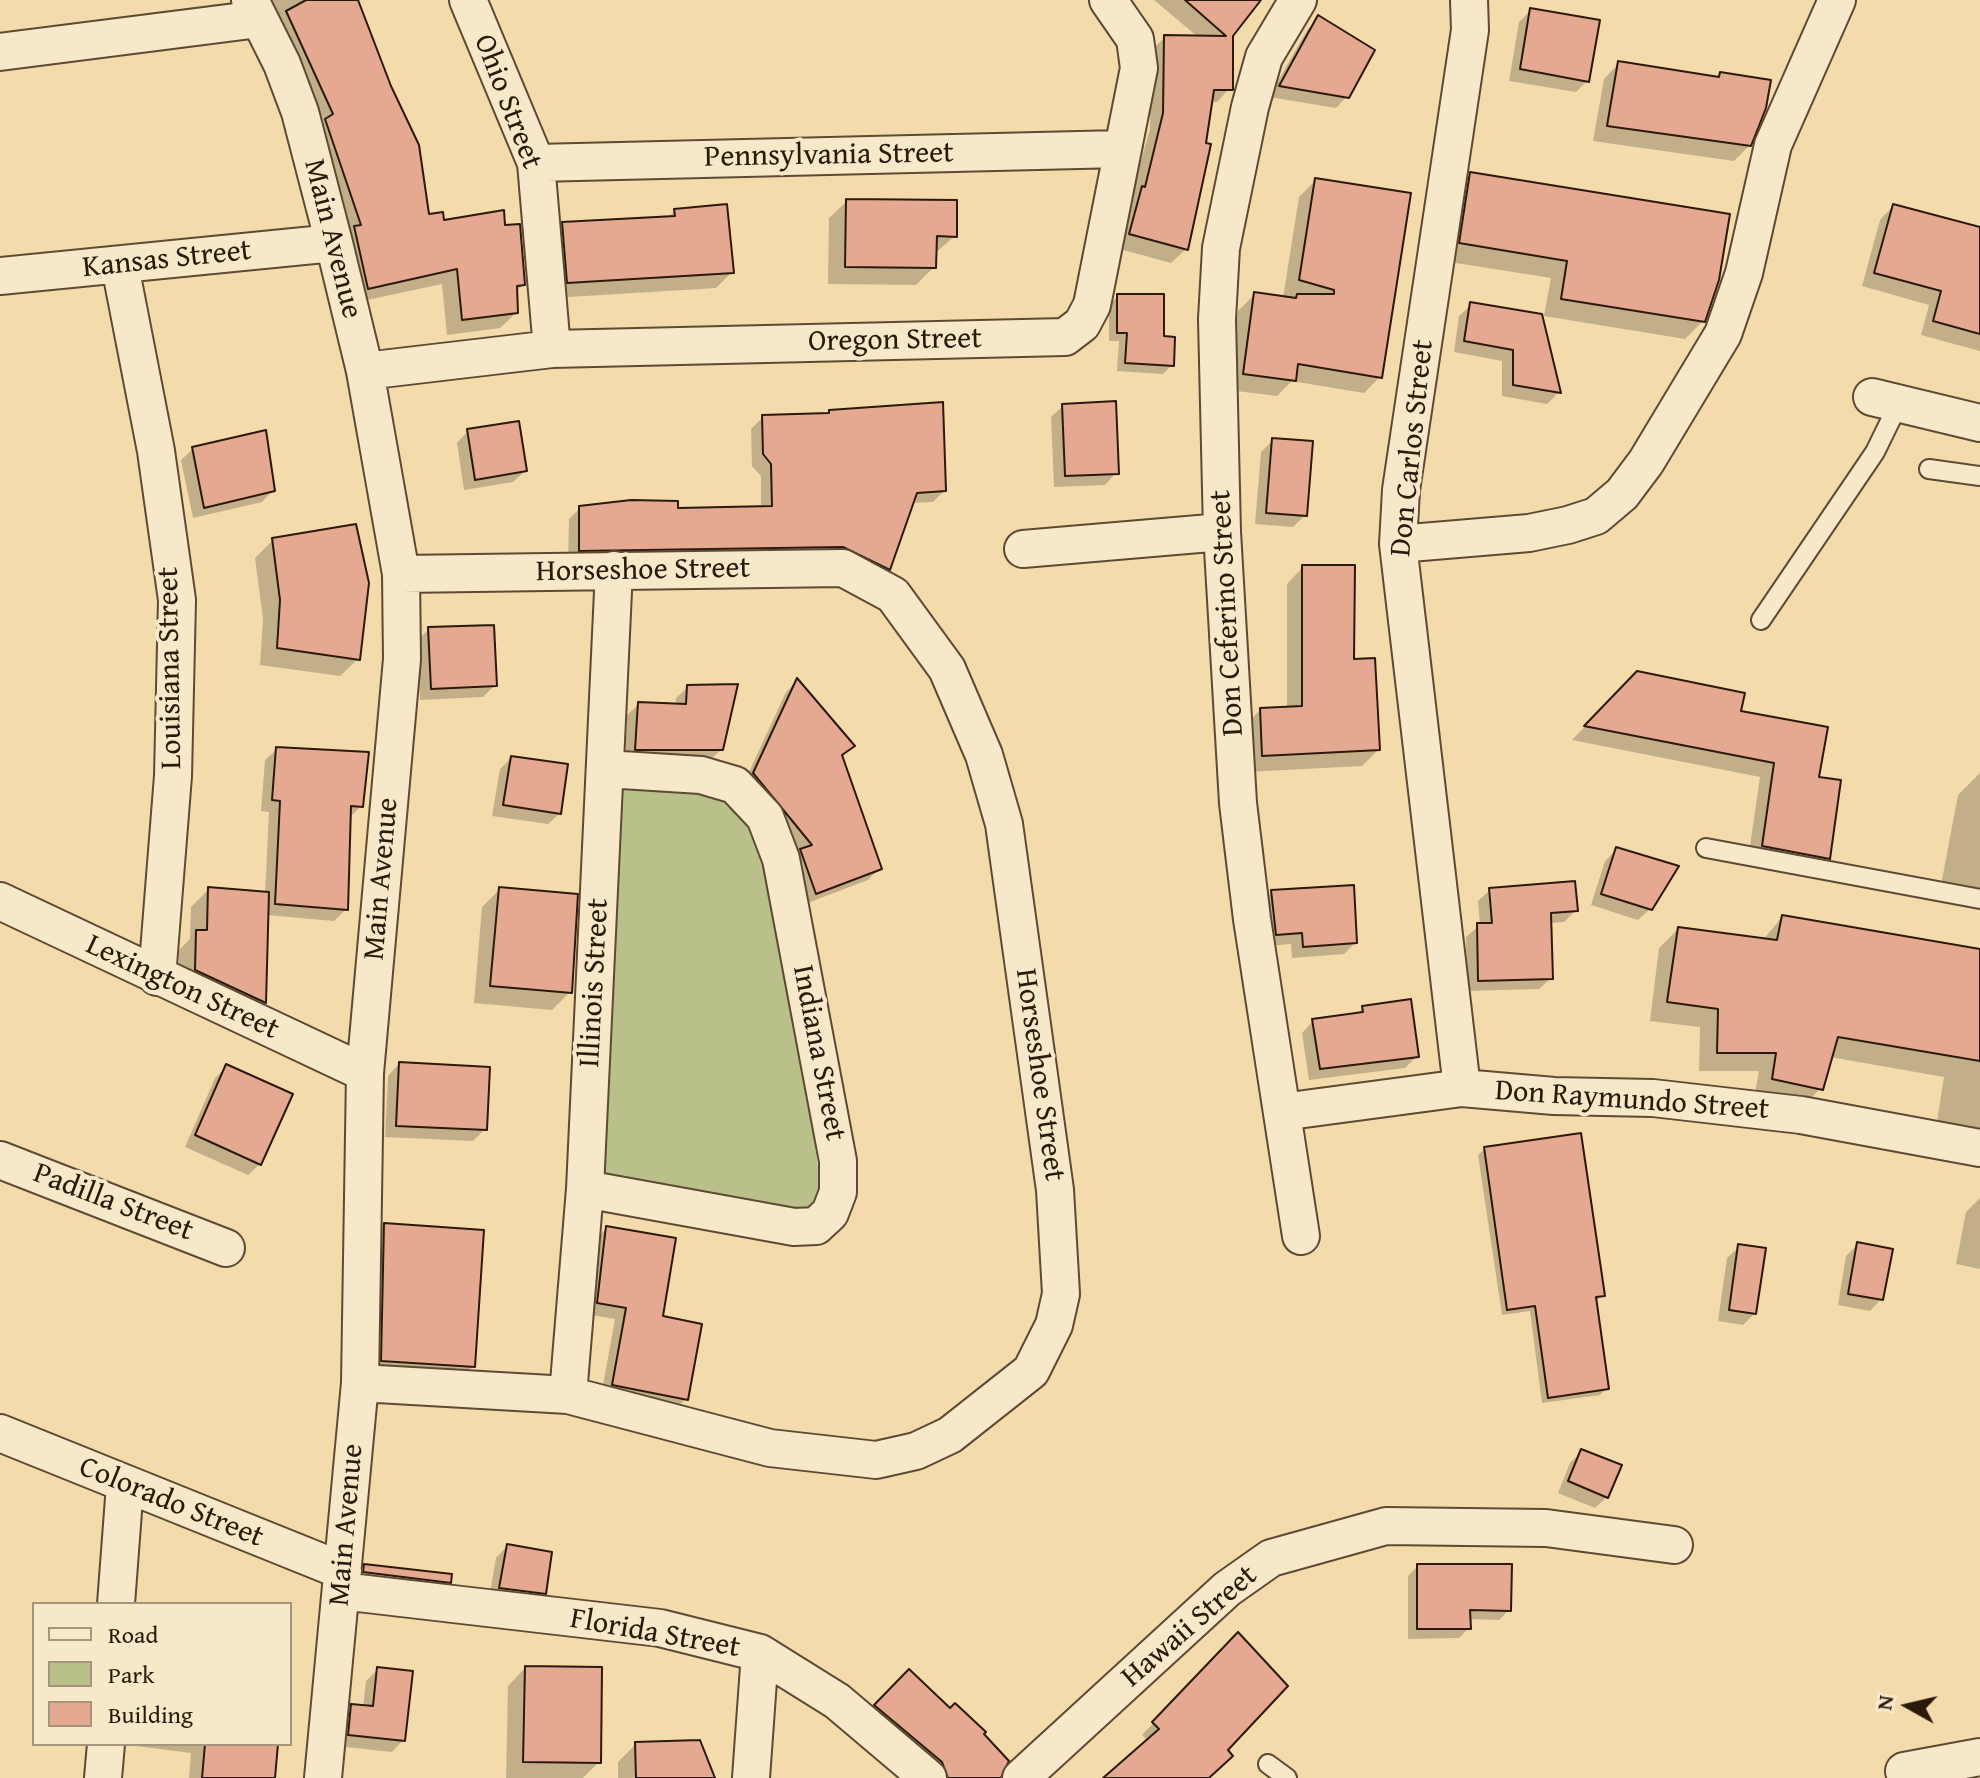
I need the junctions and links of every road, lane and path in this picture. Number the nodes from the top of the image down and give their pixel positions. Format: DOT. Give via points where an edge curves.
graph roads {
  1 [pos="468,0"];
  2 [pos="1108,0"];
  3 [pos="1298,0"];
  4 [pos="1469,0"];
  5 [pos="1837,0"];
  6 [pos="255,10"];
  7 [pos="0,52"];
  8 [pos="1121,149"];
  9 [pos="536,163"];
  10 [pos="334,243"];
  11 [pos="120,266"];
  12 [pos="0,276"];
  13 [pos="552,349"];
  14 [pos="365,371"];
  15 [pos="1886,400"];
  16 [pos="1980,423"];
  17 [pos="1929,469"];
  18 [pos="1980,476"];
  19 [pos="1222,532"];
  20 [pos="1398,544"];
  21 [pos="1023,549"];
  22 [pos="614,570"];
  23 [pos="401,574"];
  24 [pos="1761,620"];
  25 [pos="606,769"];
  26 [pos="1706,848"];
  27 [pos="1980,899"];
  28 [pos="0,901"];
  29 [pos="157,977"];
  30 [pos="365,1073"];
  31 [pos="1462,1088"];
  32 [pos="1282,1112"];
  33 [pos="1980,1148"];
  34 [pos="0,1160"];
  35 [pos="585,1189"];
  36 [pos="1301,1236"];
  37 [pos="226,1248"];
  38 [pos="360,1383"];
  39 [pos="568,1395"];
  40 [pos="0,1433"];
  41 [pos="125,1485"];
  42 [pos="1674,1545"];
  43 [pos="342,1581"];
  44 [pos="116,1602"];
  45 [pos="760,1653"];
  46 [pos="106,1746"];
  47 [pos="1980,1757"];
  48 [pos="1268,1764"];
  49 [pos="1904,1771"];
  50 [pos="103,1778"];
  51 [pos="323,1778"];
  52 [pos="751,1778"];
  53 [pos="928,1778"];
  54 [pos="1021,1778"];
  55 [pos="1287,1778"];
  1 -- 9 [label="street, Ohio Street"];
  2 -- 8 [label="street, Oregon Street" via="1135,39 1139,68"];
  3 -- 19 [label="street, Don Ceferino Street" via="1264,57 1221,248 1217,319"];
  4 -- 20 [label="street, Don Carlos Street" via="1470,30 1401,490"];
  5 -- 20 [label="street" via="1773,145 1744,273 1723,334 1622,494 1596,516 1568,525"];
  6 -- 7 [label="street"];
  6 -- 10 [label="street, Main Avenue" via="300,112"];
  8 -- 9 [label="street, Pennsylvania Street"];
  8 -- 13 [label="street, Oregon Street" via="1092,305 1082,324 1065,337"];
  9 -- 13 [label="street, Ohio Street"];
  10 -- 11 [label="street, Kansas Street"];
  10 -- 14 [label="street, Main Avenue"];
  11 -- 12 [label="street, Kansas Street"];
  11 -- 29 [label="street, Louisiana Street" via="156,451 177,600 173,776"];
  13 -- 14 [label="street, Oregon Street"];
  14 -- 23 [label="street, Main Avenue"];
  15 -- 16 [label="street"];
  15 -- 24 [label="lane" via="1875,452"];
  17 -- 18 [label="lane"];
  19 -- 21 [label="street"];
  19 -- 32 [label="street, Don Ceferino Street" via="1238,803"];
  20 -- 31 [label="street, Don Carlos Street"];
  22 -- 23 [label="street, Horseshoe Street"];
  22 -- 25 [label="street, Illinois Street"];
  22 -- 39 [label="street, Horseshoe Street" via="843,568 893,595 947,669 984,755 1004,824 1055,1190 1061,1294 1054,1325 1031,1371 950,1435 916,1451 876,1460 770,1448"];
  23 -- 30 [label="street, Main Avenue" via="402,659"];
  25 -- 35 [label="street, Illinois Street"];
  25 -- 35 [label="street, Indiana Street" via="701,775 735,785 765,817 781,859 838,1161 838,1192 830,1213 816,1226 794,1227"];
  26 -- 27 [label="lane"];
  28 -- 29 [label="street, Lexington Street"];
  29 -- 30 [label="street, Lexington Street"];
  30 -- 38 [label="street, Main Avenue"];
  31 -- 32 [label="street, Don Raymundo Street"];
  31 -- 33 [label="street, Don Raymundo Street" via="1653,1098 1801,1115"];
  32 -- 36 [label="street, Don Ceferino Street"];
  34 -- 37 [label="street, Padilla Street"];
  35 -- 39 [label="street, Illinois Street"];
  38 -- 39 [label="street, Horseshoe Street"];
  38 -- 43 [label="street, Main Avenue"];
  40 -- 41 [label="street, Colorado Street"];
  41 -- 43 [label="street, Colorado Street"];
  41 -- 44 [label="street"];
  42 -- 54 [label="street, Hawaii Street" via="1546,1528 1386,1526 1271,1558 1227,1589"];
  43 -- 45 [label="street, Florida Street" via="660,1628"];
  43 -- 51 [label="street, Main Avenue"];
  45 -- 52 [label="street"];
  45 -- 53 [label="street, Florida Street" via="837,1701"];
  46 -- 50 [label="street"];
  47 -- 49 [label="street"];
  48 -- 55 [label="lane"];
}
